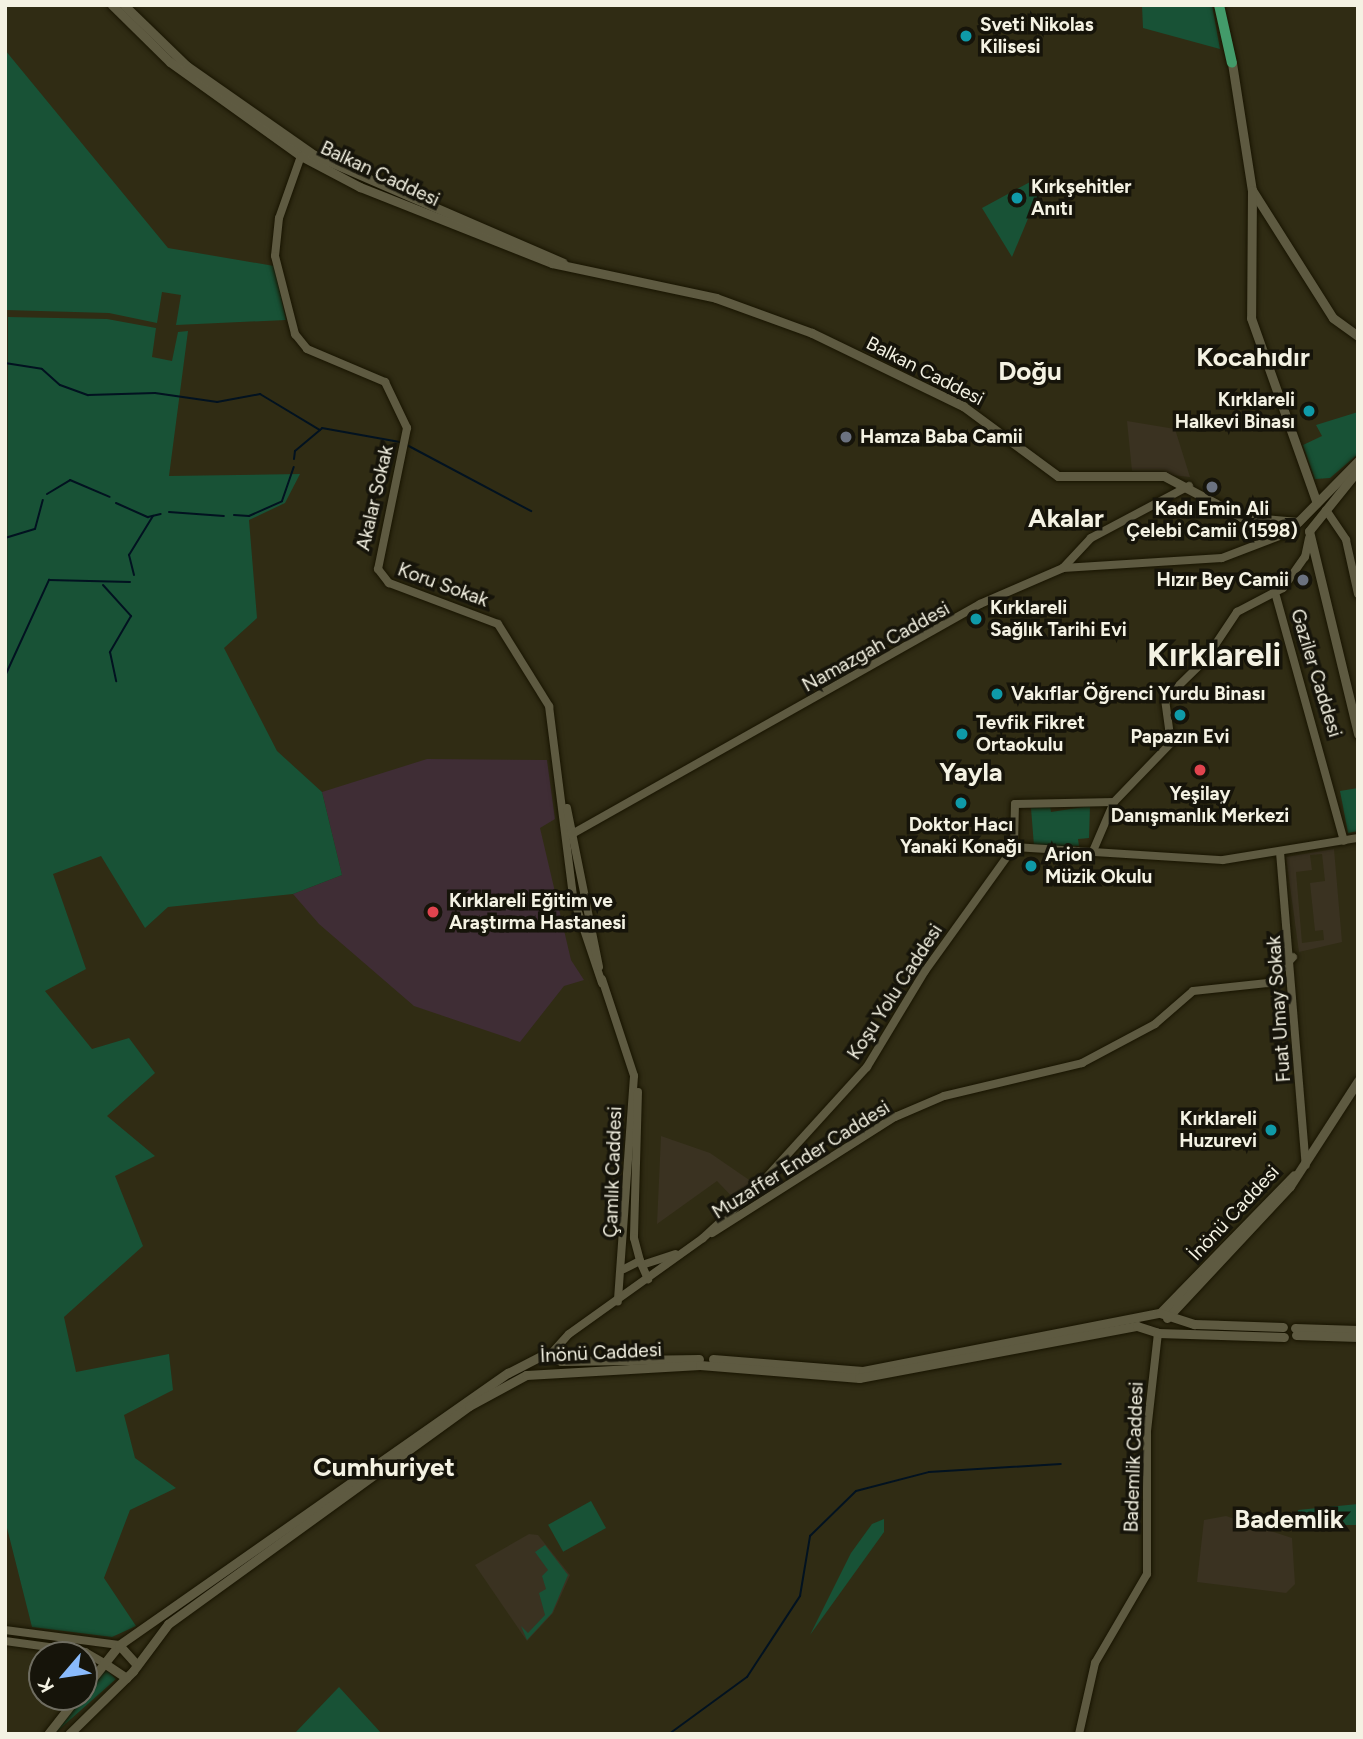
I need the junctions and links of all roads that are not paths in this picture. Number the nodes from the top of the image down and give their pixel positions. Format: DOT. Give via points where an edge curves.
graph roads {
  1 [pos="113,5"];
  2 [pos="124,5"];
  3 [pos="1219,5"];
  4 [pos="1225,5"];
  5 [pos="1232,63"];
  6 [pos="303,152"];
  7 [pos="1252,190"];
  8 [pos="1358,336"];
  9 [pos="1358,460"];
  10 [pos="1358,470"];
  11 [pos="1191,485"];
  12 [pos="1317,503"];
  13 [pos="1326,510"];
  14 [pos="1298,522"];
  15 [pos="1309,531"];
  16 [pos="1063,568"];
  17 [pos="380,575"];
  18 [pos="1358,594"];
  19 [pos="1276,596"];
  20 [pos="498,624"];
  21 [pos="1358,734"];
  22 [pos="560,778"];
  23 [pos="1114,802"];
  24 [pos="572,834"];
  25 [pos="1358,838"];
  26 [pos="1344,841"];
  27 [pos="1014,847"];
  28 [pos="1093,852"];
  29 [pos="1279,852"];
  30 [pos="1293,957"];
  31 [pos="602,983"];
  32 [pos="634,1076"];
  33 [pos="1358,1081"];
  34 [pos="1306,1165"];
  35 [pos="704,1238"];
  36 [pos="691,1247"];
  37 [pos="643,1263"];
  38 [pos="624,1272"];
  39 [pos="644,1282"];
  40 [pos="618,1301"];
  41 [pos="1160,1316"];
  42 [pos="1160,1330"];
  43 [pos="1358,1330"];
  44 [pos="1283,1332"];
  45 [pos="1296,1332"];
  46 [pos="1358,1338"];
  47 [pos="552,1356"];
  48 [pos="538,1359"];
  49 [pos="547,1373"];
  50 [pos="5,1630"];
  51 [pos="5,1641"];
  52 [pos="116,1648"];
  53 [pos="104,1663"];
  54 [pos="98,1671"];
  55 [pos="132,1671"];
  56 [pos="67,1711"];
  57 [pos="48,1734"];
  58 [pos="69,1734"];
  59 [pos="1079,1734"];
  1 -- 6 [label="main road, Balkan Caddesi" via="170,62"];
  2 -- 6 [label="main road, Balkan Caddesi" via="176,57"];
  3 -- 5 [label="main road"];
  4 -- 5 [label="main road"];
  5 -- 7 [label="main road"];
  6 -- 11 [label="main road, Balkan Caddesi" via="442,217 563,263 716,298 812,333 963,406 1058,476 1130,472"];
  6 -- 17 [label="street, Akalar Sokak" via="279,218 275,257 295,334 307,349 385,382 407,428 379,547"];
  7 -- 8 [label="main road" via="1333,318"];
  7 -- 12 [label="main road" via="1251,318"];
  9 -- 12 [label="main road"];
  10 -- 13 [label="main road"];
  11 -- 14 [label="main road, Balkan Caddesi" via="1241,517"];
  11 -- 16 [label="street, Namazgah Caddesi" via="1091,538"];
  12 -- 13 [label="main road"];
  12 -- 14 [label="main road"];
  13 -- 15 [label="main road"];
  13 -- 18 [label="street" via="1346,540"];
  14 -- 15 [label="main road"];
  14 -- 16 [label="street" via="1234,555 1154,566"];
  15 -- 19 [label="street" via="1305,557"];
  15 -- 21 [label="main road"];
  16 -- 24 [label="street, Namazgah Caddesi" via="980,604"];
  17 -- 20 [label="street, Koru Sokak"];
  19 -- 23 [label="street" via="1237,612 1205,660 1165,699 1171,743"];
  19 -- 26 [label="street, Gaziler Caddesi"];
  20 -- 22 [label="street, Çamlık Caddesi" via="551,712"];
  22 -- 24 [label="street, Çamlık Caddesi"];
  22 -- 31 [label="street, Çamlık Caddesi" via="573,897"];
  23 -- 27 [label="street" via="1015,804"];
  23 -- 28 [label="street"];
  24 -- 31 [label="street, Çamlık Caddesi"];
  25 -- 26 [label="street"];
  26 -- 29 [label="street"];
  27 -- 28 [label="street"];
  27 -- 35 [label="street, Koşu Yolu Caddesi" via="925,971 867,1067"];
  28 -- 29 [label="street" via="1223,860"];
  29 -- 30 [label="street, Fuat Umay Sokak"];
  30 -- 34 [label="street, Fuat Umay Sokak"];
  30 -- 35 [label="street, Muzaffer Ender Caddesi" via="1268,984 1193,991 1155,1024 1083,1063 944,1096 895,1117"];
  31 -- 32 [label="street, Çamlık Caddesi"];
  32 -- 37 [label="street, Çamlık Caddesi" via="634,1238"];
  32 -- 38 [label="street, Çamlık Caddesi"];
  33 -- 34 [label="main road, İnönü Caddesi"];
  34 -- 41 [label="main road, İnönü Caddesi" via="1249,1235"];
  35 -- 36 [label="street, Koşu Yolu Caddesi"];
  36 -- 37 [label="street, Koşu Yolu Caddesi"];
  36 -- 39 [label="street, Koşu Yolu Caddesi"];
  37 -- 38 [label="street, Çamlık Caddesi"];
  37 -- 39 [label="street, Çamlık Caddesi"];
  38 -- 39 [label="street"];
  38 -- 40 [label="street, Çamlık Caddesi"];
  39 -- 40 [label="street, Koşu Yolu Caddesi"];
  40 -- 47 [label="street, Koşu Yolu Caddesi" via="563,1338"];
  41 -- 42 [label="main road"];
  41 -- 42 [label="main road"];
  41 -- 44 [label="main road"];
  41 -- 47 [label="main road, İnönü Caddesi" via="863,1371 759,1361"];
  42 -- 44 [label="main road, İnönü Caddesi"];
  42 -- 49 [label="main road, İnönü Caddesi" via="859,1378 700,1365"];
  42 -- 59 [label="street, Bademlik Caddesi" via="1147,1431 1147,1574 1095,1663"];
  43 -- 45 [label="main road"];
  44 -- 45 [label="main road"];
  45 -- 46 [label="main road"];
  47 -- 48 [label="main road, İnönü Caddesi"];
  47 -- 49 [label="main road"];
  48 -- 49 [label="main road"];
  48 -- 52 [label="main road, İnönü Caddesi" via="450,1410"];
  49 -- 55 [label="main road, İnönü Caddesi" via="502,1386 448,1420 167,1625"];
  50 -- 52 [label="street"];
  51 -- 53 [label="street" via="85,1652"];
  52 -- 53 [label="main road"];
  52 -- 55 [label="main road"];
  53 -- 54 [label="main road"];
  53 -- 55 [label="main road" via="116,1676"];
  55 -- 58 [label="main road, İnönü Caddesi"];
  56 -- 57 [label="main road"];
}
